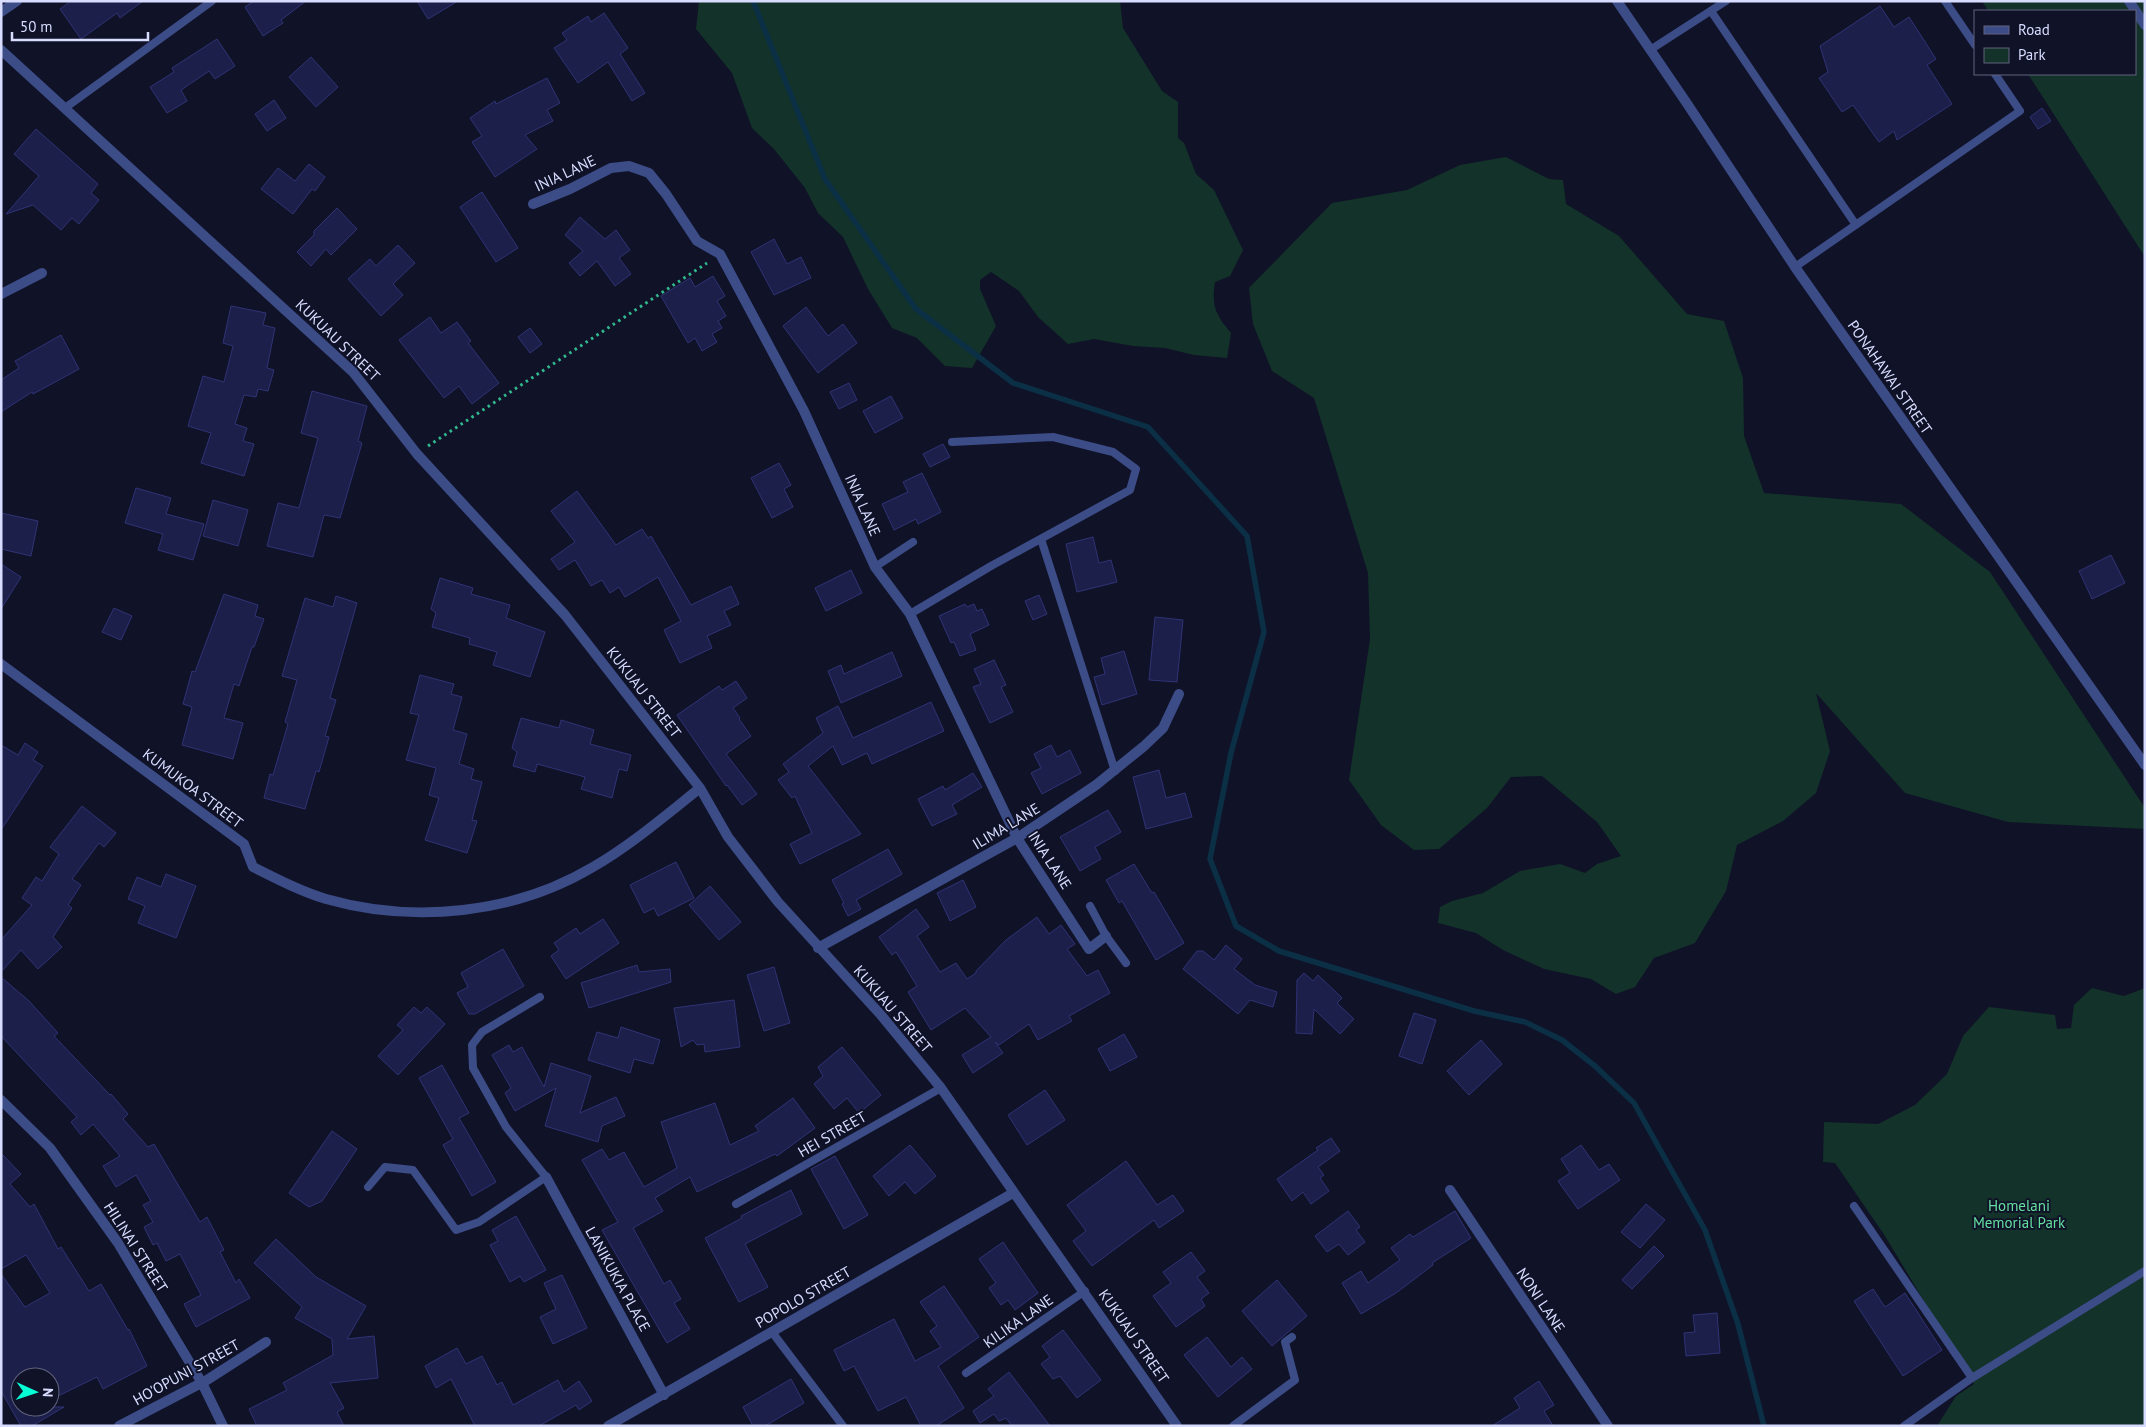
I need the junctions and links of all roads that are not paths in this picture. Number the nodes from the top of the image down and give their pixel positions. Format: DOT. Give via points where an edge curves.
graph roads {
  1 [pos="17,1"];
  2 [pos="212,1"];
  3 [pos="1617,1"];
  4 [pos="1726,1"];
  5 [pos="1945,1"];
  6 [pos="1711,11"];
  7 [pos="1,12"];
  8 [pos="2136,12"];
  9 [pos="2145,26"];
  10 [pos="1974,44"];
  11 [pos="1,50"];
  12 [pos="1650,50"];
  13 [pos="1996,75"];
  14 [pos="65,108"];
  15 [pos="533,204"];
  16 [pos="1856,225"];
  17 [pos="1795,268"];
  18 [pos="42,273"];
  19 [pos="1,294"];
  20 [pos="952,442"];
  21 [pos="1041,538"];
  22 [pos="913,542"];
  23 [pos="875,567"];
  24 [pos="910,614"];
  25 [pos="1,664"];
  26 [pos="1179,694"];
  27 [pos="2145,765"];
  28 [pos="1115,771"];
  29 [pos="700,788"];
  30 [pos="1017,838"];
  31 [pos="1090,906"];
  32 [pos="1106,936"];
  33 [pos="818,948"];
  34 [pos="1126,962"];
  35 [pos="540,997"];
  36 [pos="941,1088"];
  37 [pos="1,1100"];
  38 [pos="546,1177"];
  39 [pos="368,1187"];
  40 [pos="1450,1190"];
  41 [pos="1013,1193"];
  42 [pos="736,1204"];
  43 [pos="1854,1206"];
  44 [pos="2145,1271"];
  45 [pos="1085,1291"];
  46 [pos="772,1332"];
  47 [pos="1292,1337"];
  48 [pos="266,1342"];
  49 [pos="966,1373"];
  50 [pos="1972,1378"];
  51 [pos="202,1383"];
  52 [pos="664,1395"];
  53 [pos="119,1426"];
  54 [pos="224,1426"];
  55 [pos="608,1426"];
  56 [pos="843,1426"];
  57 [pos="1177,1426"];
  58 [pos="1233,1426"];
  59 [pos="1608,1426"];
  60 [pos="1904,1426"];
  1 -- 7 [label="street"];
  2 -- 14 [label="lane"];
  3 -- 12 [label="street, PONAHAWAI STREET"];
  4 -- 6 [label="lane"];
  5 -- 10 [label="lane"];
  6 -- 12 [label="lane"];
  6 -- 16 [label="lane"];
  8 -- 9 [label="street"];
  11 -- 14 [label="street, KUKUAU STREET"];
  12 -- 17 [label="street, PONAHAWAI STREET"];
  13 -- 16 [label="lane" via="2020,111"];
  14 -- 29 [label="street, KUKUAU STREET" via="353,372 417,454 565,615"];
  15 -- 23 [label="street, INIA LANE" via="611,168 629,166 650,173 697,241 720,254 804,411"];
  16 -- 17 [label="lane"];
  17 -- 27 [label="street, PONAHAWAI STREET"];
  18 -- 19 [label="street"];
  20 -- 21 [label="lane" via="1053,437 1113,452 1136,469 1130,490"];
  21 -- 24 [label="lane"];
  21 -- 28 [label="lane"];
  22 -- 23 [label="lane"];
  23 -- 24 [label="street, INIA LANE"];
  24 -- 30 [label="street, INIA LANE"];
  25 -- 29 [label="street, KUMUKOA STREET" via="244,844 253,868 325,899 364,908 443,912 491,906 539,892 593,867 626,846"];
  26 -- 28 [label="street, ILIMA LANE" via="1162,728"];
  28 -- 30 [label="street, ILIMA LANE"];
  29 -- 33 [label="street, KUKUAU STREET" via="728,837"];
  30 -- 32 [label="street, INIA LANE" via="1089,949"];
  30 -- 33 [label="street, ILIMA LANE"];
  31 -- 32 [label="lane"];
  32 -- 34 [label="lane"];
  33 -- 36 [label="street, KUKUAU STREET" via="881,1015"];
  35 -- 38 [label="lane" via="482,1032 472,1046 473,1068 506,1127"];
  36 -- 41 [label="street, KUKUAU STREET"];
  36 -- 42 [label="lane, HEI STREET"];
  37 -- 51 [label="street, HILINAI STREET" via="50,1148 118,1243"];
  38 -- 39 [label="lane" via="480,1222 456,1230 413,1170 385,1167"];
  38 -- 52 [label="street, LANIKUKIA PLACE"];
  40 -- 59 [label="street, NONI LANE"];
  41 -- 45 [label="street, KUKUAU STREET"];
  41 -- 46 [label="street, POPOLO STREET"];
  43 -- 50 [label="lane"];
  44 -- 50 [label="lane"];
  45 -- 49 [label="lane, KILIKA LANE"];
  45 -- 57 [label="street, KUKUAU STREET"];
  46 -- 52 [label="street, POPOLO STREET"];
  46 -- 56 [label="lane"];
  47 -- 58 [label="lane" via="1284,1342 1295,1380"];
  48 -- 51 [label="street, HO'OPUNI STREET"];
  50 -- 60 [label="lane"];
  51 -- 53 [label="street, HO'OPUNI STREET"];
  51 -- 54 [label="street, HILINAI STREET"];
  52 -- 55 [label="street, POPOLO STREET"];
}
